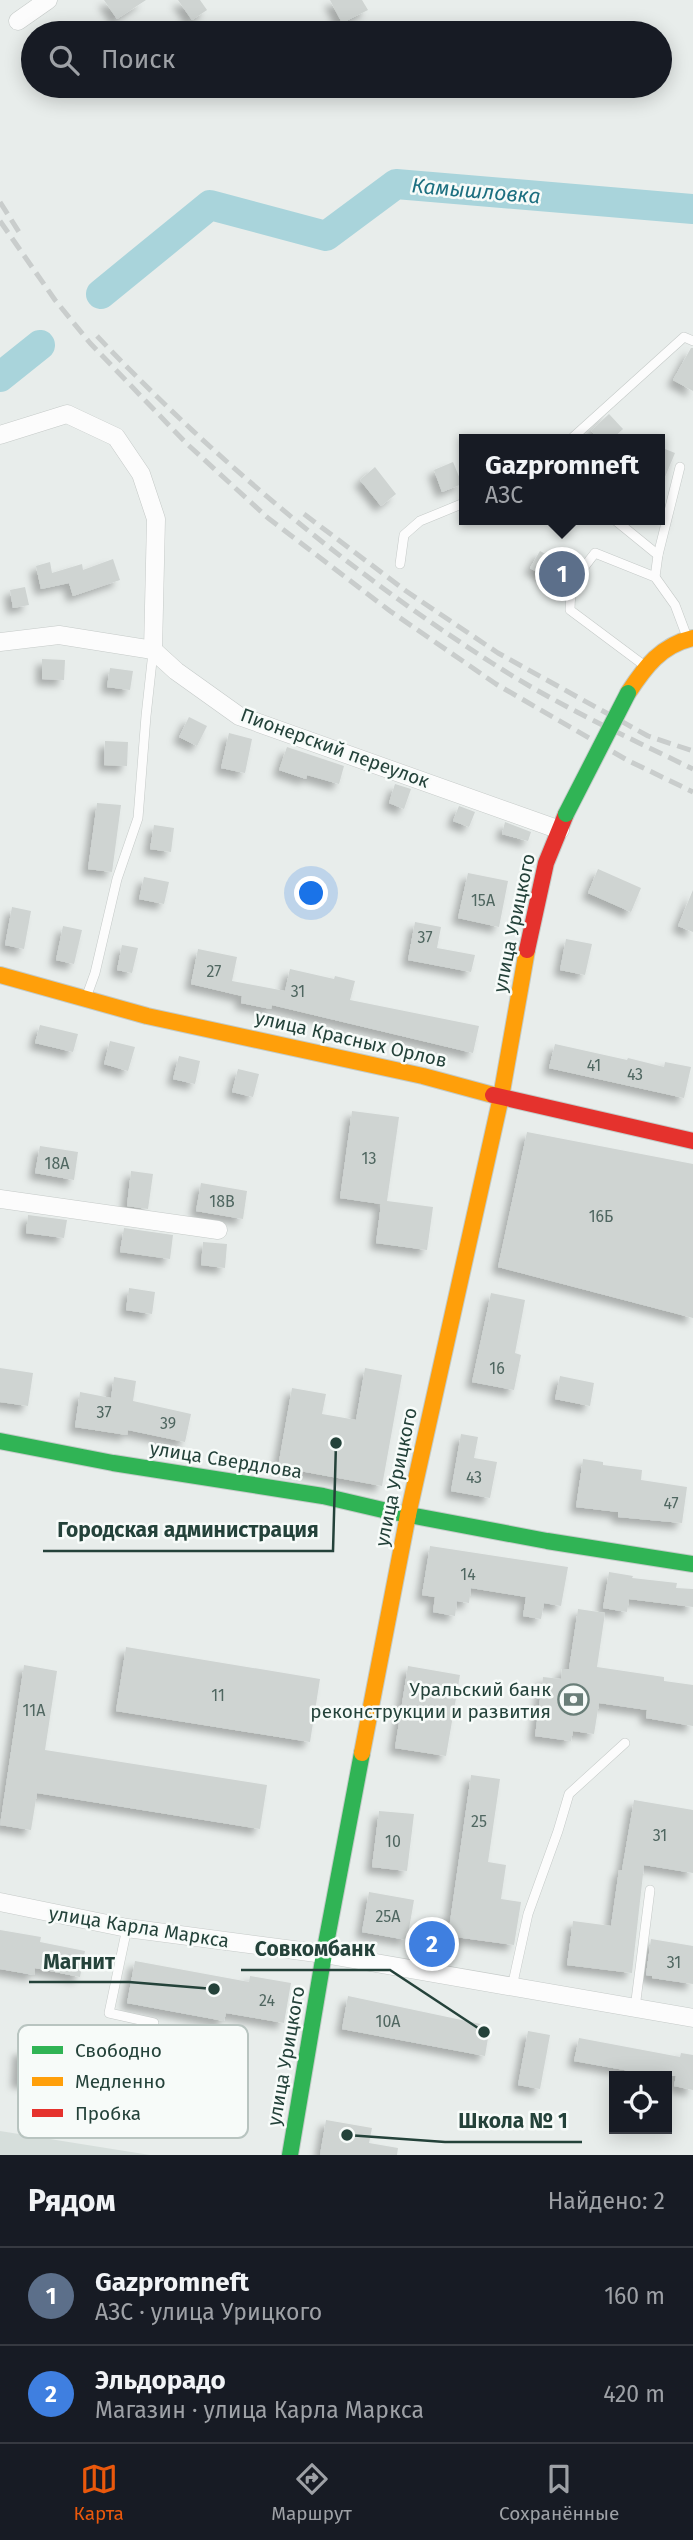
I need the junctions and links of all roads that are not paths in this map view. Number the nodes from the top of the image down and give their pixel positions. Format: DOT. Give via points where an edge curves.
graph roads {
  1 [pos="48,0"];
  2 [pos="18,21"];
  3 [pos="693,341"];
  4 [pos="577,434"];
  5 [pos="0,435"];
  6 [pos="680,467"];
  7 [pos="459,505"];
  8 [pos="621,525"];
  9 [pos="658,555"];
  10 [pos="400,564"];
  11 [pos="655,577"];
  12 [pos="690,638"];
  13 [pos="0,642"];
  14 [pos="153,650"];
  15 [pos="645,666"];
  16 [pos="563,822"];
  17 [pos="0,975"];
  18 [pos="86,999"];
  19 [pos="501,1097"];
  20 [pos="693,1141"];
  21 [pos="0,1199"];
  22 [pos="218,1230"];
  23 [pos="0,1441"];
  24 [pos="408,1515"];
  25 [pos="693,1564"];
  26 [pos="625,1743"];
  27 [pos="650,1890"];
  28 [pos="0,1902"];
  29 [pos="127,1928"];
  30 [pos="324,1954"];
  31 [pos="512,1987"];
  32 [pos="635,2008"];
  33 [pos="693,2018"];
  34 [pos="154,2023"];
  35 [pos="290,2155"];
  1 -- 2 [label="street"];
  3 -- 4 [label="lane" via="684,337"];
  5 -- 14 [label="street" via="67,414 117,437 141,474 156,519"];
  6 -- 9 [label="lane"];
  7 -- 10 [label="lane" via="420,521 404,535"];
  8 -- 9 [label="lane"];
  9 -- 11 [label="lane"];
  11 -- 12 [label="lane"];
  11 -- 15 [label="lane" via="595,553 570,591 570,610"];
  12 -- 15 [label="main road" via="658,653"];
  13 -- 14 [label="street" via="59,635"];
  14 -- 16 [label="street, Пионерский переулок" via="239,716"];
  14 -- 18 [label="lane" via="138,818"];
  15 -- 16 [label="main road, улица Урицкого, bridge"];
  16 -- 19 [label="main road, улица Урицкого" via="546,863"];
  17 -- 18 [label="main road, улица Красных Орлов"];
  18 -- 19 [label="main road, улица Красных Орлов"];
  19 -- 20 [label="main road, улица Красных Орлов"];
  19 -- 24 [label="main road, улица Урицкого"];
  21 -- 22 [label="street"];
  23 -- 24 [label="main road, улица Свердлова" via="323,1496"];
  24 -- 25 [label="main road, улица Свердлова"];
  24 -- 30 [label="main road, улица Урицкого"];
  26 -- 31 [label="lane" via="569,1794 528,1914"];
  27 -- 32 [label="lane"];
  28 -- 29 [label="street, улица Карла Маркса"];
  29 -- 30 [label="street, улица Карла Маркса"];
  29 -- 34 [label="lane" via="109,2012"];
  30 -- 31 [label="street, улица Карла Маркса"];
  30 -- 35 [label="main road, улица Урицкого"];
  31 -- 32 [label="street, улица Карла Маркса"];
  32 -- 33 [label="street, улица Карла Маркса"];
}
